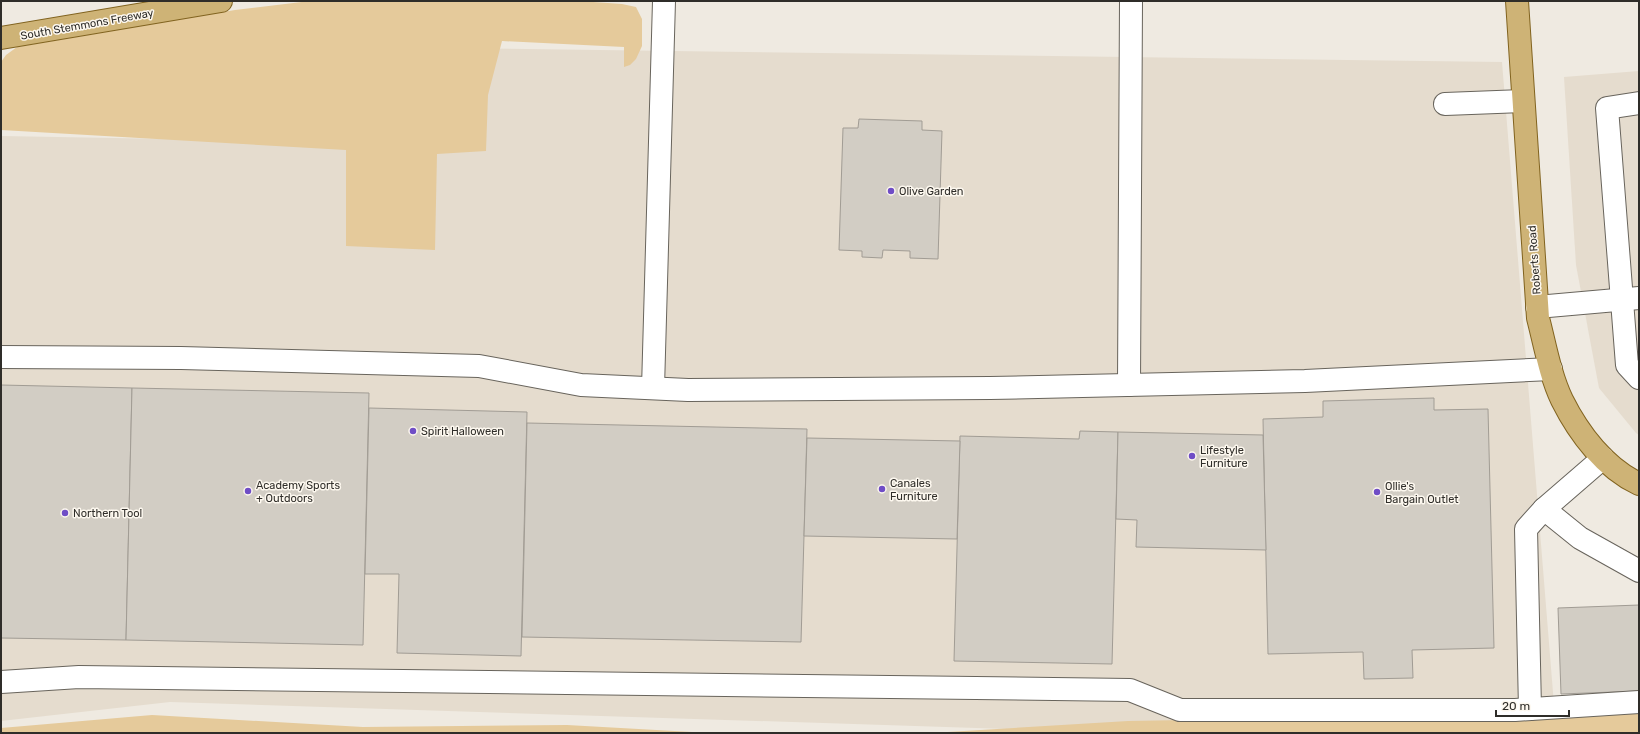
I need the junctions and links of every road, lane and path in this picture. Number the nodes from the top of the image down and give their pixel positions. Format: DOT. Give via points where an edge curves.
graph roads {
  1 [pos="221,1"];
  2 [pos="664,1"];
  3 [pos="1131,1"];
  4 [pos="1517,1"];
  5 [pos="1,38"];
  6 [pos="1523,101"];
  7 [pos="1639,103"];
  8 [pos="1445,104"];
  9 [pos="1631,298"];
  10 [pos="1537,307"];
  11 [pos="1,357"];
  12 [pos="1551,369"];
  13 [pos="1639,378"];
  14 [pos="1128,385"];
  15 [pos="654,388"];
  16 [pos="1603,458"];
  17 [pos="1639,484"];
  18 [pos="1544,509"];
  19 [pos="1639,571"];
  20 [pos="1,682"];
  21 [pos="1639,702"];
  22 [pos="1530,709"];
  1 -- 5 [label="main road, South Stemmons Freeway"];
  2 -- 15 [label="lane"];
  3 -- 14 [label="lane"];
  4 -- 6 [label="main road, Roberts Road"];
  6 -- 8 [label="lane"];
  6 -- 10 [label="main road, Roberts Road"];
  7 -- 9 [label="lane" via="1607,108"];
  9 -- 10 [label="lane"];
  9 -- 13 [label="lane" via="1627,365"];
  10 -- 12 [label="main road, Roberts Road"];
  11 -- 15 [label="lane" via="189,358 479,366 580,385"];
  12 -- 14 [label="lane" via="1305,381"];
  12 -- 16 [label="main road, Roberts Road" via="1562,399 1574,421"];
  14 -- 15 [label="lane" via="688,390"];
  16 -- 17 [label="main road, Roberts Road" via="1624,477"];
  16 -- 18 [label="lane"];
  18 -- 19 [label="lane" via="1580,538"];
  18 -- 22 [label="lane" via="1526,529"];
  20 -- 22 [label="lane" via="79,678 1130,690 1180,710"];
  21 -- 22 [label="lane"];
}
